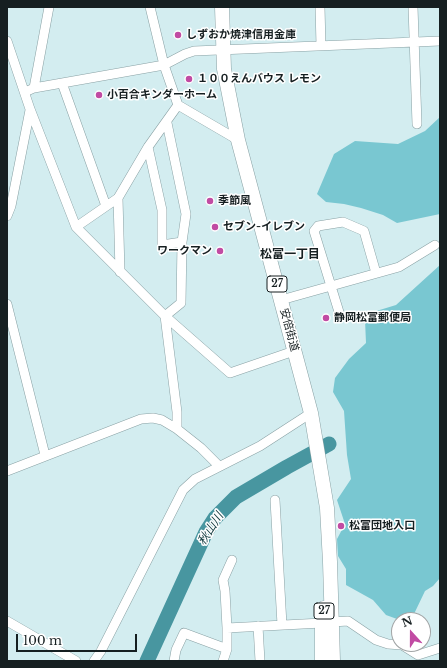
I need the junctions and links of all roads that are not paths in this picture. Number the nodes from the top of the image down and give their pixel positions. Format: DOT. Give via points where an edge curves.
graph roads {
  1 [pos="49,7"];
  2 [pos="150,7"];
  3 [pos="222,7"];
  4 [pos="320,7"];
  5 [pos="413,7"];
  6 [pos="7,41"];
  7 [pos="440,41"];
  8 [pos="414,42"];
  9 [pos="321,46"];
  10 [pos="222,50"];
  11 [pos="164,65"];
  12 [pos="11,67"];
  13 [pos="62,83"];
  14 [pos="34,88"];
  15 [pos="25,92"];
  16 [pos="178,105"];
  17 [pos="30,110"];
  18 [pos="167,122"];
  19 [pos="417,124"];
  20 [pos="238,140"];
  21 [pos="148,147"];
  22 [pos="118,198"];
  23 [pos="106,206"];
  24 [pos="7,216"];
  25 [pos="76,227"];
  26 [pos="182,242"];
  27 [pos="435,245"];
  28 [pos="120,272"];
  29 [pos="376,273"];
  30 [pos="331,286"];
  31 [pos="281,300"];
  32 [pos="7,304"];
  33 [pos="339,312"];
  34 [pos="165,316"];
  35 [pos="294,351"];
  36 [pos="311,413"];
  37 [pos="177,429"];
  38 [pos="45,455"];
  39 [pos="219,466"];
  40 [pos="7,471"];
  41 [pos="275,500"];
  42 [pos="232,560"];
  43 [pos="7,620"];
  44 [pos="327,622"];
  45 [pos="282,625"];
  46 [pos="258,626"];
  47 [pos="227,628"];
  48 [pos="440,648"];
  49 [pos="226,649"];
  50 [pos="76,661"];
  51 [pos="94,661"];
  52 [pos="174,661"];
  53 [pos="223,661"];
  54 [pos="260,661"];
  55 [pos="322,661"];
  56 [pos="333,661"];
  1 -- 14 [label="street"];
  2 -- 11 [label="street"];
  3 -- 10 [label="main road, 安倍街道 / 27"];
  4 -- 9 [label="street"];
  5 -- 8 [label="street"];
  6 -- 12 [label="street"];
  7 -- 8 [label="street"];
  8 -- 9 [label="street"];
  8 -- 19 [label="street"];
  9 -- 10 [label="street"];
  10 -- 11 [label="street" via="194,51"];
  10 -- 20 [label="main road, 安倍街道 / 27"];
  11 -- 13 [label="street"];
  11 -- 16 [label="street"];
  12 -- 15 [label="street"];
  13 -- 14 [label="street"];
  13 -- 23 [label="street"];
  14 -- 15 [label="street"];
  15 -- 17 [label="street"];
  16 -- 18 [label="street"];
  16 -- 20 [label="street"];
  17 -- 24 [label="street"];
  17 -- 25 [label="street"];
  18 -- 21 [label="street"];
  18 -- 26 [label="street" via="186,214"];
  20 -- 31 [label="main road, 安倍街道 / 27"];
  21 -- 22 [label="street"];
  21 -- 26 [label="street" via="162,210 162,245"];
  22 -- 23 [label="street"];
  22 -- 28 [label="street"];
  23 -- 25 [label="street"];
  25 -- 28 [label="street"];
  26 -- 34 [label="street" via="181,303"];
  27 -- 29 [label="street" via="399,267"];
  28 -- 34 [label="street"];
  29 -- 30 [label="street"];
  29 -- 30 [label="street" via="364,231 343,222 318,226 314,231"];
  30 -- 31 [label="street"];
  30 -- 33 [label="street"];
  31 -- 35 [label="main road, 安倍街道 / 27"];
  32 -- 38 [label="street"];
  34 -- 35 [label="street" via="230,373"];
  34 -- 37 [label="street"];
  35 -- 36 [label="main road, 安倍街道 / 27"];
  36 -- 39 [label="street" via="260,446"];
  36 -- 44 [label="main road, 安倍街道 / 27" via="327,508 330,562"];
  37 -- 38 [label="street" via="162,420 141,419"];
  37 -- 39 [label="street"];
  38 -- 40 [label="street"];
  39 -- 51 [label="street" via="195,479 183,490"];
  41 -- 45 [label="street"];
  42 -- 47 [label="street" via="223,580"];
  43 -- 50 [label="street"];
  44 -- 45 [label="street"];
  44 -- 48 [label="street" via="348,621 376,640 402,645 418,655"];
  44 -- 55 [label="main road, 安倍街道 / 27"];
  44 -- 56 [label="main road, 安倍街道 / 27"];
  45 -- 46 [label="street"];
  46 -- 47 [label="street"];
  46 -- 54 [label="street"];
  47 -- 49 [label="street"];
  49 -- 52 [label="street" via="184,633"];
  49 -- 53 [label="street"];
}
